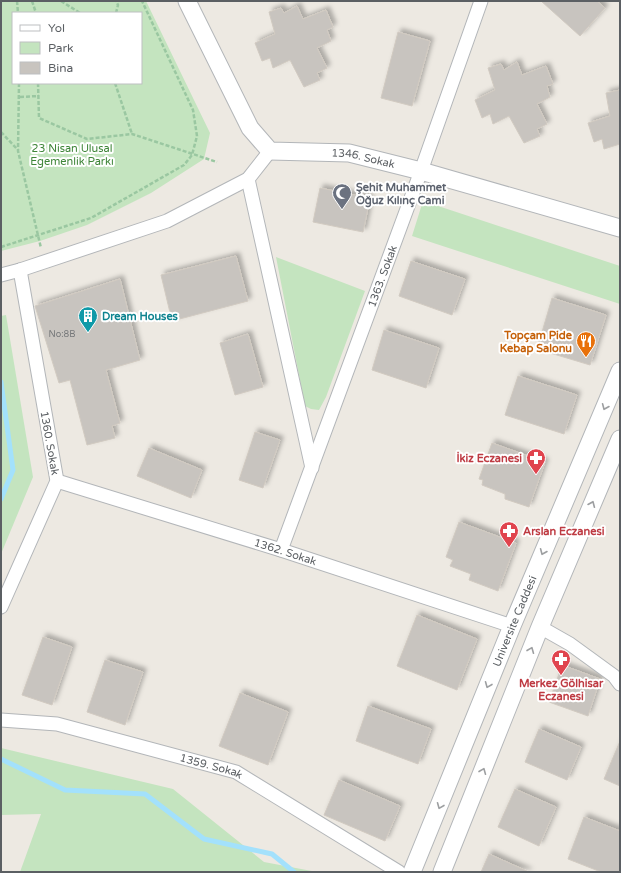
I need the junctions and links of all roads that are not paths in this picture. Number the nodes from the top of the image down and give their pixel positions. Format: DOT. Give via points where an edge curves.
graph roads {
  1 [pos="187,1"];
  2 [pos="481,1"];
  3 [pos="270,152"];
  4 [pos="421,171"];
  5 [pos="248,179"];
  6 [pos="620,228"];
  7 [pos="20,270"];
  8 [pos="1,275"];
  9 [pos="620,371"];
  10 [pos="620,439"];
  11 [pos="312,468"];
  12 [pos="57,481"];
  13 [pos="281,550"];
  14 [pos="1,607"];
  15 [pos="512,626"];
  16 [pos="540,627"];
  17 [pos="618,677"];
  18 [pos="1,720"];
  19 [pos="399,872"];
  20 [pos="412,872"];
  21 [pos="442,872"];
  1 -- 3 [label="street" via="250,128"];
  2 -- 4 [label="street, 1363. Sokak"];
  3 -- 4 [label="street, 1346. Sokak" via="349,154"];
  3 -- 5 [label="street"];
  4 -- 6 [label="street, 1346. Sokak"];
  4 -- 11 [label="street, 1363. Sokak"];
  5 -- 7 [label="street" via="167,221"];
  5 -- 11 [label="street"];
  7 -- 8 [label="street"];
  7 -- 12 [label="street, 1360. Sokak"];
  9 -- 15 [label="street, Universite Caddesi, one-way"];
  16 -- 10 [label="street, one-way"];
  11 -- 13 [label="street, 1363. Sokak"];
  12 -- 13 [label="street, 1362. Sokak"];
  12 -- 14 [label="street, 1360. Sokak"];
  13 -- 15 [label="street, 1362. Sokak"];
  15 -- 20 [label="street, Universite Caddesi, one-way"];
  16 -- 17 [label="street"];
  21 -- 16 [label="street, one-way"];
  18 -- 19 [label="street, 1359. Sokak" via="57,724 236,772"];
}
